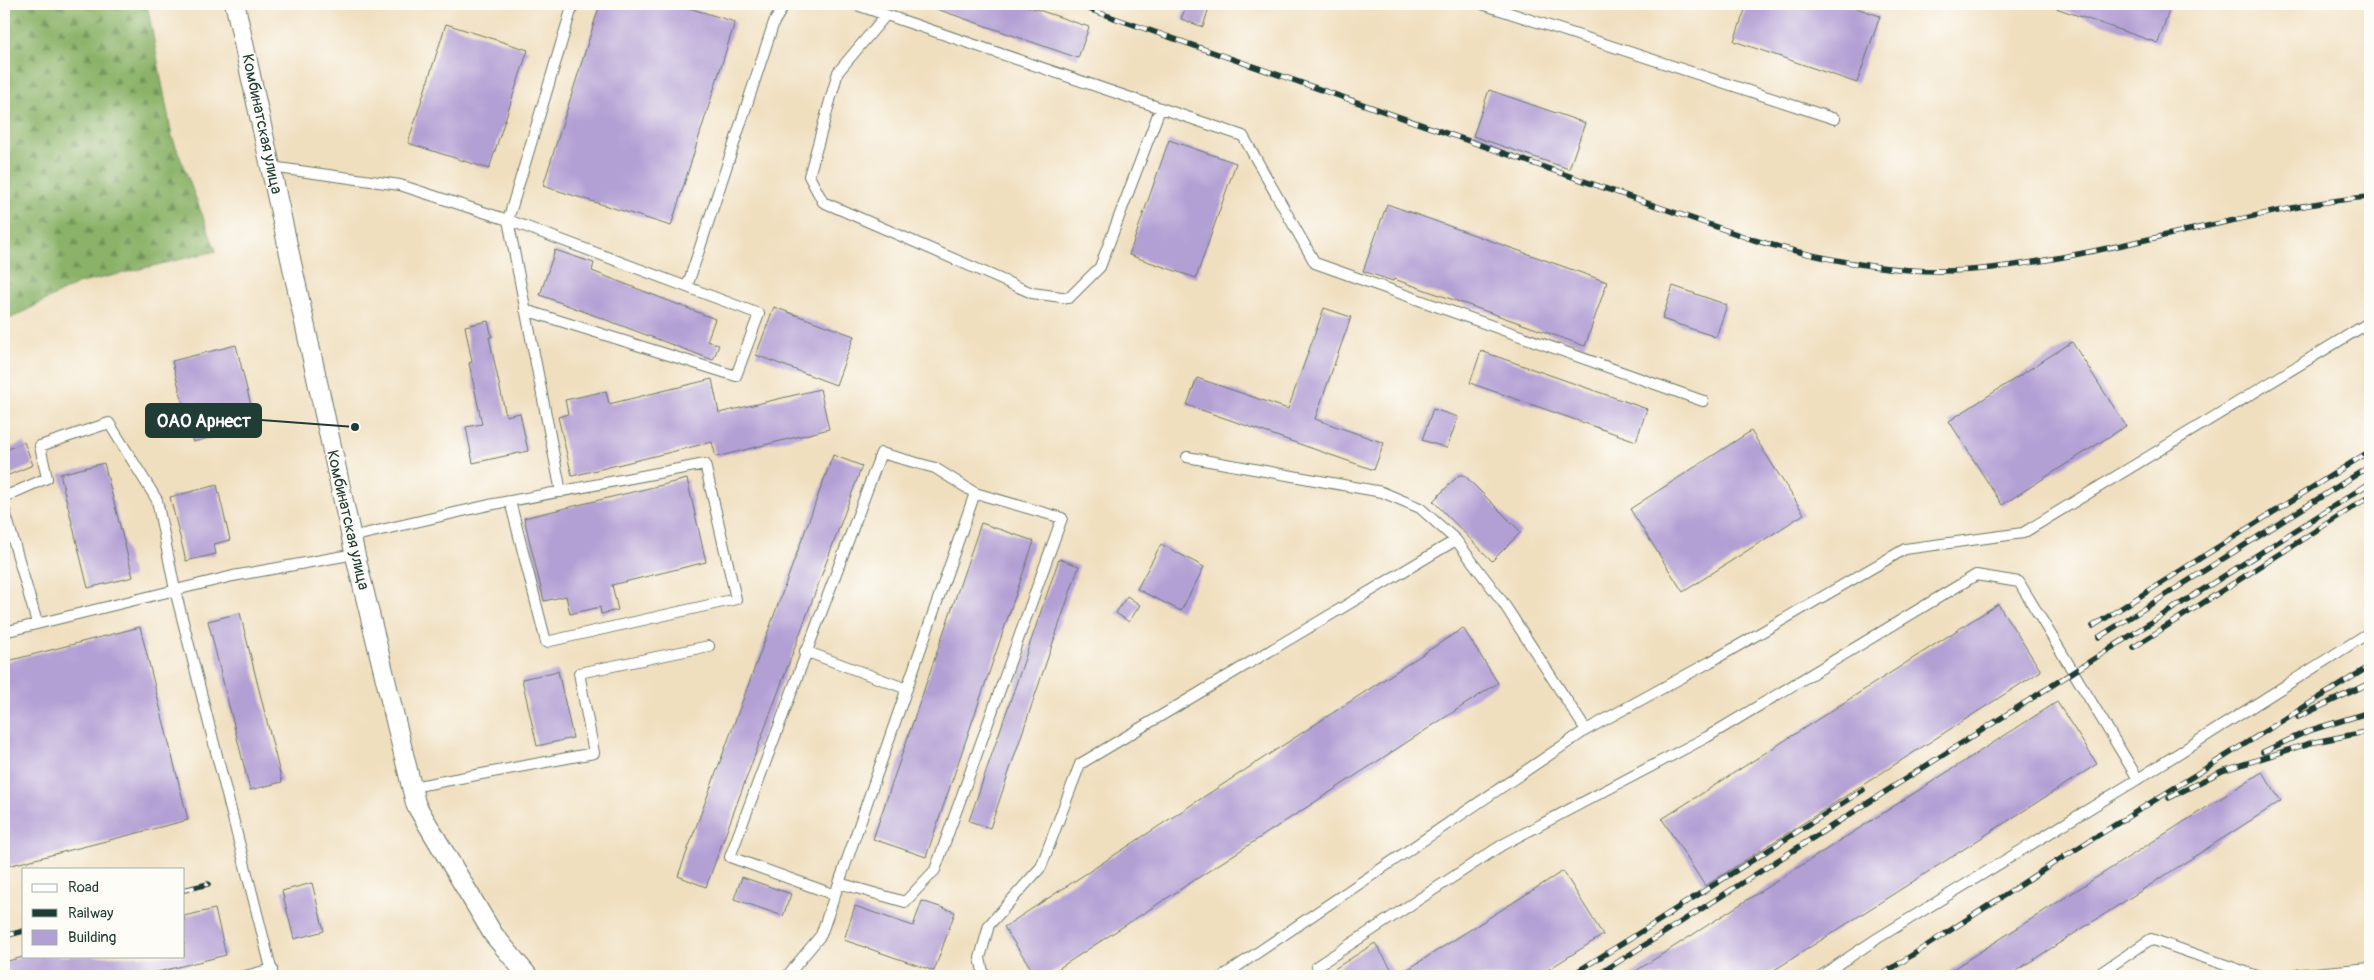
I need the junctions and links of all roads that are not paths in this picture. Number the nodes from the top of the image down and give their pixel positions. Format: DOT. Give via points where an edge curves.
graph roads {
  1 [pos="236,4"];
  2 [pos="573,4"];
  3 [pos="785,4"];
  4 [pos="854,4"];
  5 [pos="1482,4"];
  6 [pos="886,15"];
  7 [pos="1160,109"];
  8 [pos="1835,119"];
  9 [pos="271,167"];
  10 [pos="508,220"];
  11 [pos="687,287"];
  12 [pos="526,310"];
  13 [pos="2370,322"];
  14 [pos="1703,401"];
  15 [pos="1187,457"];
  16 [pos="560,492"];
  17 [pos="975,493"];
  18 [pos="4,497"];
  19 [pos="510,501"];
  20 [pos="4,508"];
  21 [pos="5,519"];
  22 [pos="1456,540"];
  23 [pos="353,545"];
  24 [pos="175,590"];
  25 [pos="37,624"];
  26 [pos="4,632"];
  27 [pos="2370,632"];
  28 [pos="710,646"];
  29 [pos="805,651"];
  30 [pos="907,689"];
  31 [pos="1586,730"];
  32 [pos="2138,779"];
  33 [pos="412,787"];
  34 [pos="839,883"];
  35 [pos="835,895"];
  36 [pos="2370,968"];
  37 [pos="273,973"];
  38 [pos="245,976"];
  39 [pos="528,976"];
  40 [pos="787,976"];
  41 [pos="984,976"];
  42 [pos="1223,976"];
  43 [pos="1322,976"];
  44 [pos="1821,976"];
  45 [pos="2096,976"];
  46 [pos="2257,976"];
  47 [pos="2280,976"];
  1 -- 9 [label="street, Комбинатская улица"];
  2 -- 10 [label="lane"];
  3 -- 11 [label="lane" via="774,22"];
  4 -- 6 [label="lane"];
  5 -- 8 [label="lane"];
  6 -- 7 [label="lane"];
  6 -- 7 [label="lane" via="838,72 809,176 823,202 1032,293 1069,298 1100,267"];
  7 -- 14 [label="lane" via="1243,136 1315,263"];
  9 -- 10 [label="lane" via="400,185"];
  9 -- 23 [label="street, Комбинатская улица"];
  10 -- 11 [label="lane"];
  10 -- 12 [label="lane"];
  11 -- 12 [label="lane" via="759,314 736,376"];
  12 -- 16 [label="lane"];
  13 -- 31 [label="lane" via="2023,533 1905,549"];
  15 -- 22 [label="lane" via="1382,492 1420,508"];
  16 -- 19 [label="lane"];
  16 -- 19 [label="lane" via="705,464 736,599 546,642"];
  17 -- 29 [label="lane" via="935,468 881,453"];
  17 -- 30 [label="lane"];
  17 -- 34 [label="lane" via="1062,518 935,870 905,902"];
  18 -- 24 [label="lane" via="47,478 40,446 109,423 157,500"];
  19 -- 23 [label="lane"];
  20 -- 21 [label="lane"];
  21 -- 25 [label="lane"];
  22 -- 31 [label="lane" via="1502,601"];
  22 -- 41 [label="lane" via="1080,764 1041,866 989,925 980,958"];
  23 -- 24 [label="lane"];
  23 -- 33 [label="street, Комбинатская улица"];
  24 -- 25 [label="lane"];
  24 -- 37 [label="lane"];
  25 -- 26 [label="lane"];
  27 -- 32 [label="lane"];
  28 -- 33 [label="lane" via="579,673 594,753"];
  29 -- 30 [label="lane"];
  29 -- 35 [label="lane" via="730,857"];
  30 -- 34 [label="lane"];
  31 -- 42 [label="lane"];
  32 -- 43 [label="lane" via="2019,582 1976,574 1706,737 1502,845 1317,966"];
  32 -- 44 [label="lane"];
  33 -- 39 [label="street, Комбинатская улица" via="416,805 493,934"];
  34 -- 35 [label="lane"];
  35 -- 40 [label="lane" via="821,935"];
  36 -- 47 [label="lane"];
  37 -- 38 [label="lane"];
  45 -- 46 [label="lane" via="2151,939"];
}
